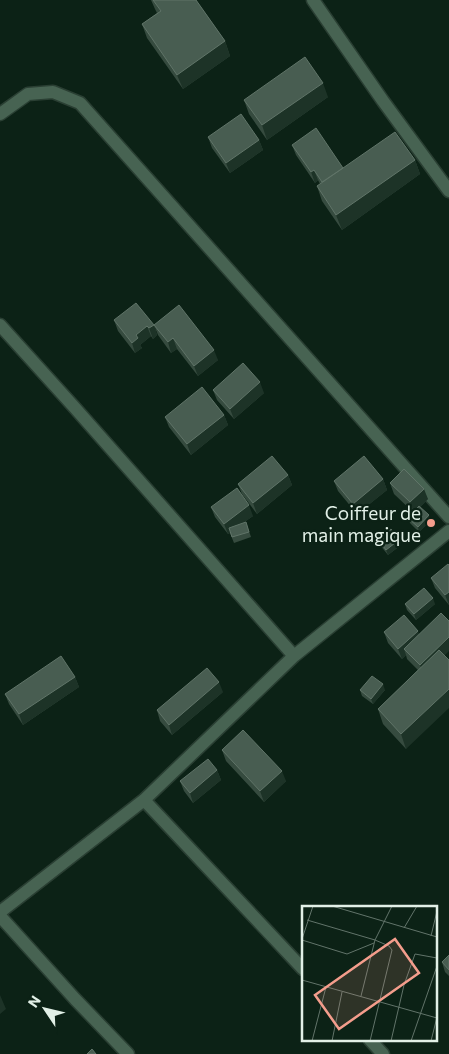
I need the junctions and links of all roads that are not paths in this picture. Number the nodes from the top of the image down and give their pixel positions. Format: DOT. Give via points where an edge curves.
graph roads {
  1 [pos="313,0"];
  2 [pos="0,114"];
  3 [pos="449,191"];
  4 [pos="0,325"];
  5 [pos="449,517"];
  6 [pos="449,531"];
  7 [pos="294,656"];
  8 [pos="144,800"];
  9 [pos="0,912"];
  10 [pos="0,916"];
  11 [pos="302,968"];
  12 [pos="372,1042"];
  13 [pos="128,1054"];
  14 [pos="383,1054"];
  1 -- 3 [label="street"];
  2 -- 5 [label="street" via="28,94 53,92 80,103"];
  4 -- 7 [label="street"];
  6 -- 7 [label="street"];
  7 -- 8 [label="street"];
  8 -- 9 [label="street"];
  8 -- 11 [label="street"];
  10 -- 13 [label="street"];
  12 -- 14 [label="street"];
}
